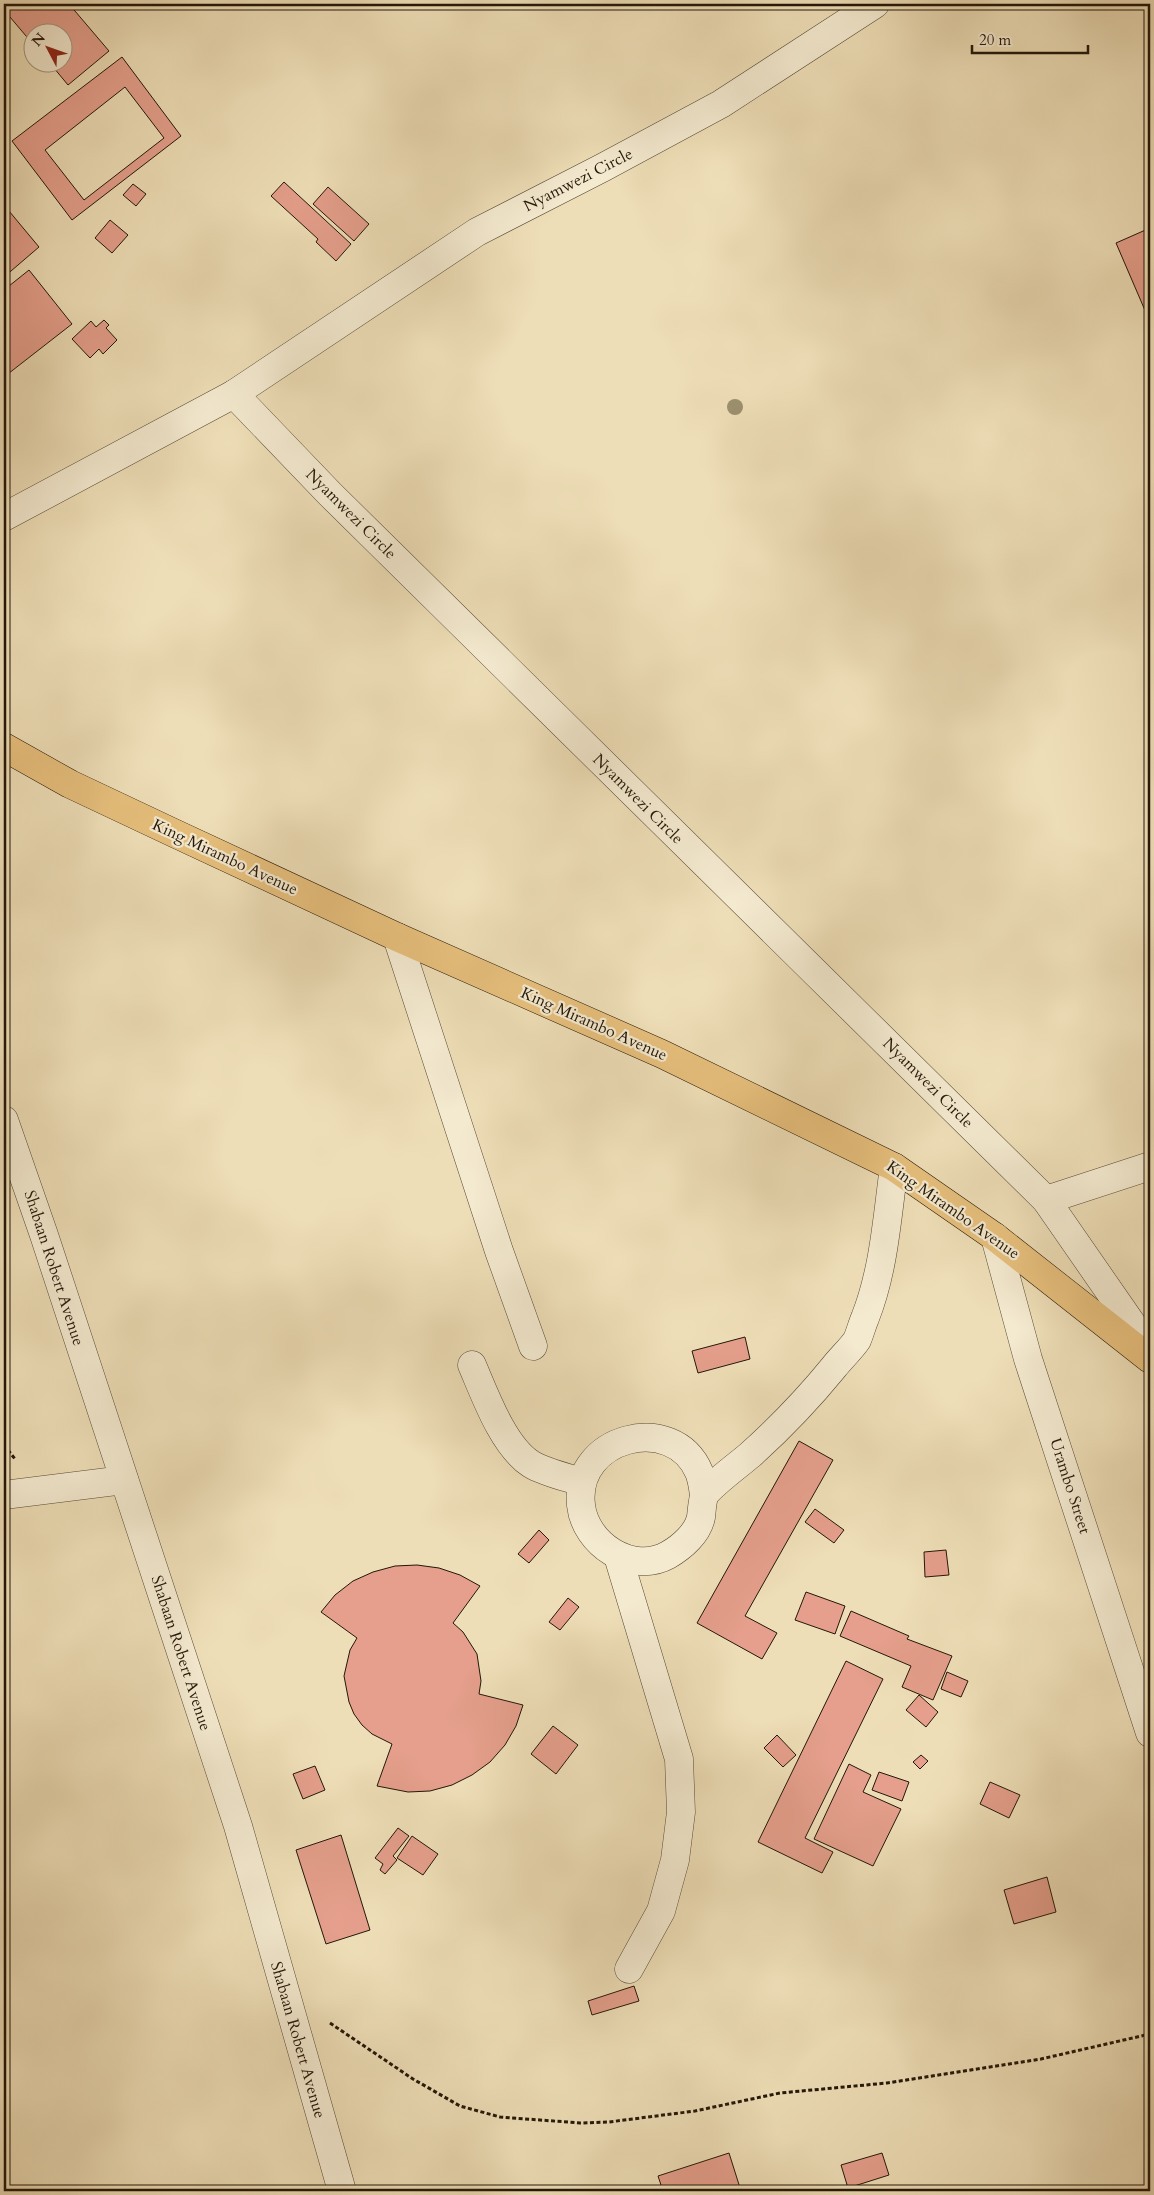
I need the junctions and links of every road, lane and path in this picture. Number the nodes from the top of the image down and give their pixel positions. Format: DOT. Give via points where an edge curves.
graph roads {
  1 [pos="875,4"];
  2 [pos="234,394"];
  3 [pos="4,517"];
  4 [pos="4,747"];
  5 [pos="397,937"];
  6 [pos="4,1120"];
  7 [pos="1150,1166"];
  8 [pos="894,1167"];
  9 [pos="1046,1200"];
  10 [pos="995,1237"];
  11 [pos="533,1346"];
  12 [pos="1150,1350"];
  13 [pos="1150,1359"];
  14 [pos="472,1365"];
  15 [pos="124,1480"];
  16 [pos="582,1482"];
  17 [pos="4,1495"];
  18 [pos="704,1495"];
  19 [pos="618,1556"];
  20 [pos="1150,1733"];
  21 [pos="629,1969"];
  22 [pos="285,1994"];
  23 [pos="1150,2034"];
  24 [pos="342,2191"];
  1 -- 2 [label="street, Nyamwezi Circle" via="721,104 477,232"];
  2 -- 3 [label="street, Nyamwezi Circle"];
  2 -- 9 [label="street, Nyamwezi Circle" via="330,494"];
  4 -- 5 [label="main road, King Mirambo Avenue" via="79,788"];
  5 -- 8 [label="main road, King Mirambo Avenue" via="662,1054"];
  5 -- 11 [label="street"];
  6 -- 15 [label="street, Shabaan Robert Avenue"];
  7 -- 9 [label="street"];
  8 -- 10 [label="main road, King Mirambo Avenue"];
  8 -- 18 [label="street" via="882,1260 874,1296 857,1340 809,1397"];
  9 -- 12 [label="street, Nyamwezi Circle"];
  10 -- 13 [label="main road, King Mirambo Avenue"];
  10 -- 20 [label="street, Urambo Street" via="1028,1359"];
  14 -- 16 [label="street" via="500,1426 516,1450 544,1470"];
  15 -- 17 [label="street"];
  15 -- 22 [label="street, Shabaan Robert Avenue" via="238,1826"];
  16 -- 18 [label="street" via="594,1460 613,1444 637,1437 662,1440 684,1452 699,1472"];
  16 -- 19 [label="street" via="581,1505 587,1526 600,1544"];
  18 -- 19 [label="street" via="700,1520 687,1541 667,1556 643,1561"];
  19 -- 21 [label="street" via="679,1759 681,1812 675,1860 661,1911"];
  22 -- 23 [label="path" via="413,2079 460,2106 500,2117 580,2123 696,2111 780,2093 878,2084 1041,2060"];
  22 -- 24 [label="street, Shabaan Robert Avenue"];
}
